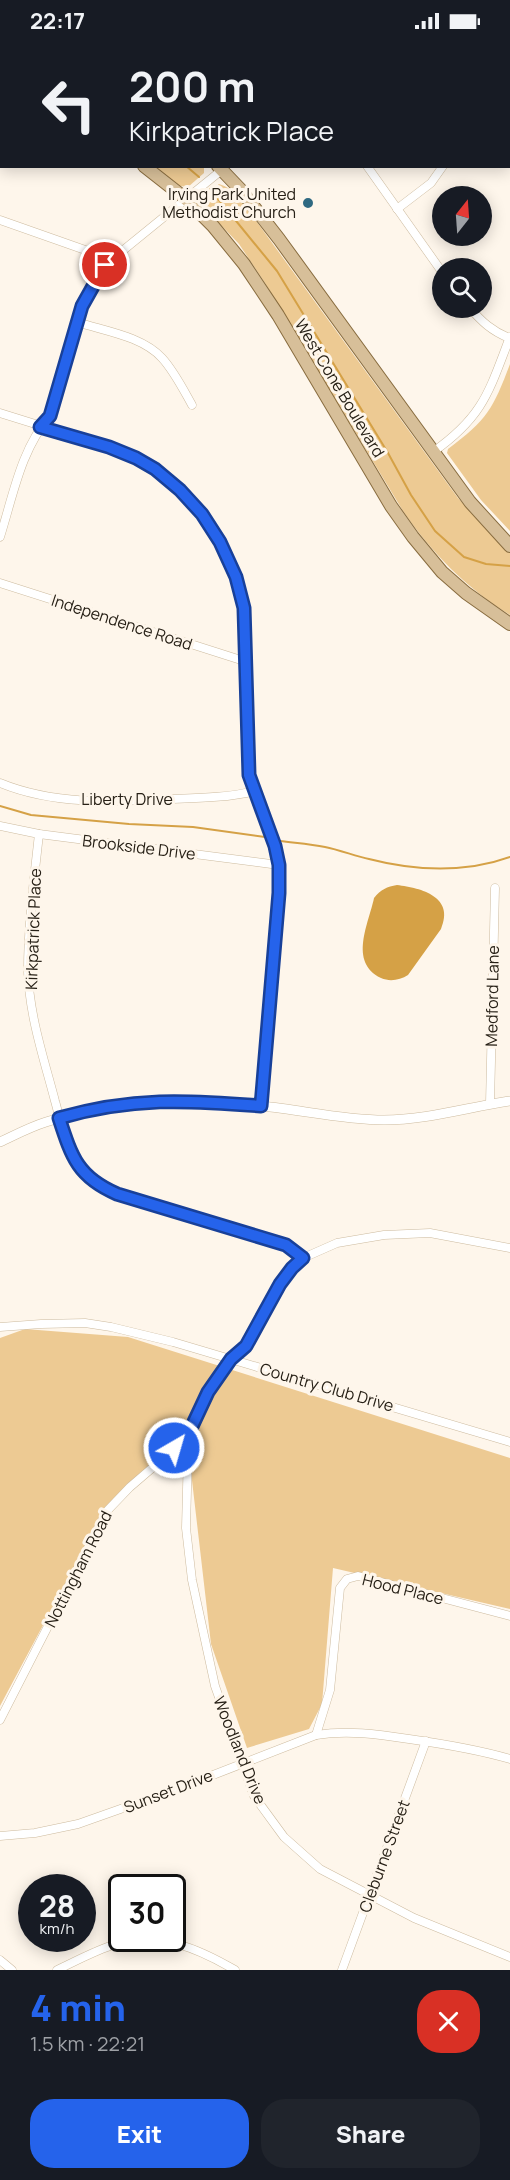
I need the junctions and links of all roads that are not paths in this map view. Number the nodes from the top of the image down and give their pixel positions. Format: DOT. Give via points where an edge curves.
graph roads {
  1 [pos="147,168"];
  2 [pos="222,168"];
  3 [pos="368,168"];
  4 [pos="441,168"];
  5 [pos="186,199"];
  6 [pos="397,210"];
  7 [pos="0,220"];
  8 [pos="432,258"];
  9 [pos="105,265"];
  10 [pos="478,318"];
  11 [pos="77,322"];
  12 [pos="510,337"];
  13 [pos="192,405"];
  14 [pos="0,413"];
  15 [pos="40,427"];
  16 [pos="433,452"];
  17 [pos="0,537"];
  18 [pos="510,546"];
  19 [pos="0,583"];
  20 [pos="510,624"];
  21 [pos="244,661"];
  22 [pos="0,783"];
  23 [pos="255,791"];
  24 [pos="0,825"];
  25 [pos="39,834"];
  26 [pos="279,865"];
  27 [pos="495,888"];
  28 [pos="510,1101"];
  29 [pos="490,1104"];
  30 [pos="261,1106"];
  31 [pos="59,1118"];
  32 [pos="0,1142"];
  33 [pos="510,1248"];
  34 [pos="303,1258"];
  35 [pos="0,1328"];
  36 [pos="231,1359"];
  37 [pos="186,1439"];
  38 [pos="510,1442"];
  39 [pos="510,1616"];
  40 [pos="0,1720"];
  41 [pos="316,1735"];
  42 [pos="426,1741"];
  43 [pos="510,1759"];
  44 [pos="242,1763"];
  45 [pos="0,1836"];
  46 [pos="370,1896"];
  47 [pos="510,1956"];
  48 [pos="0,1960"];
  49 [pos="12,1970"];
  50 [pos="57,1970"];
  51 [pos="235,1970"];
  52 [pos="342,1970"];
  1 -- 5 [label="main road, West Cone Boulevard"];
  2 -- 5 [label="street"];
  2 -- 16 [label="main road, West Cone Boulevard" via="268,224"];
  3 -- 6 [label="street"];
  4 -- 6 [label="street" via="430,183"];
  5 -- 9 [label="street"];
  5 -- 20 [label="main road, West Cone Boulevard" via="228,243 261,287 413,537 442,572"];
  6 -- 8 [label="street"];
  7 -- 9 [label="street" via="88,251"];
  9 -- 11 [label="street"];
  10 -- 12 [label="street" via="493,332"];
  11 -- 13 [label="street" via="143,343 161,356"];
  11 -- 15 [label="street" via="50,416"];
  12 -- 16 [label="street" via="486,400 462,429"];
  14 -- 15 [label="street"];
  15 -- 17 [label="street" via="28,450"];
  15 -- 21 [label="street" via="136,458 180,490 202,514 236,577 244,608"];
  16 -- 18 [label="main road, West Cone Boulevard" via="470,502"];
  19 -- 21 [label="street, Independence Road"];
  21 -- 23 [label="street" via="249,775"];
  22 -- 23 [label="street, Liberty Drive" via="31,793 98,802 232,797"];
  23 -- 26 [label="street"];
  24 -- 25 [label="street, Brookside Drive"];
  25 -- 26 [label="street, Brookside Drive"];
  25 -- 31 [label="street, Kirkpatrick Place" via="28,972 40,1044"];
  26 -- 30 [label="street"];
  27 -- 29 [label="street, Medford Lane"];
  28 -- 29 [label="street"];
  29 -- 30 [label="street" via="385,1120"];
  30 -- 31 [label="street" via="142,1102"];
  31 -- 32 [label="street"];
  31 -- 34 [label="street, Kirkpatrick Place" via="77,1166 101,1187 286,1245"];
  33 -- 34 [label="street, Nottingham Road" via="430,1233 384,1235 337,1243"];
  34 -- 36 [label="street, Nottingham Road" via="280,1284 246,1346"];
  35 -- 36 [label="street, Country Club Drive" via="85,1323"];
  36 -- 37 [label="street, Nottingham Road" via="208,1392"];
  36 -- 38 [label="street, Country Club Drive"];
  37 -- 40 [label="street, Nottingham Road" via="107,1511"];
  37 -- 44 [label="street, Woodland Drive" via="192,1580 215,1686"];
  39 -- 41 [label="street, Hood Place" via="358,1576 347,1579 340,1588 330,1690"];
  41 -- 42 [label="street, Sunset Drive" via="360,1733"];
  41 -- 44 [label="street, Sunset Drive"];
  42 -- 43 [label="street, Sunset Drive"];
  42 -- 46 [label="street, Cleburne Street"];
  44 -- 45 [label="street, Sunset Drive" via="78,1824"];
  44 -- 46 [label="street, Woodland Drive" via="254,1796 284,1837 320,1869"];
  46 -- 47 [label="street, Woodland Drive"];
  46 -- 52 [label="street, Cleburne Street"];
  48 -- 49 [label="street"];
  50 -- 51 [label="street" via="117,1943 137,1940 187,1946"];
}
